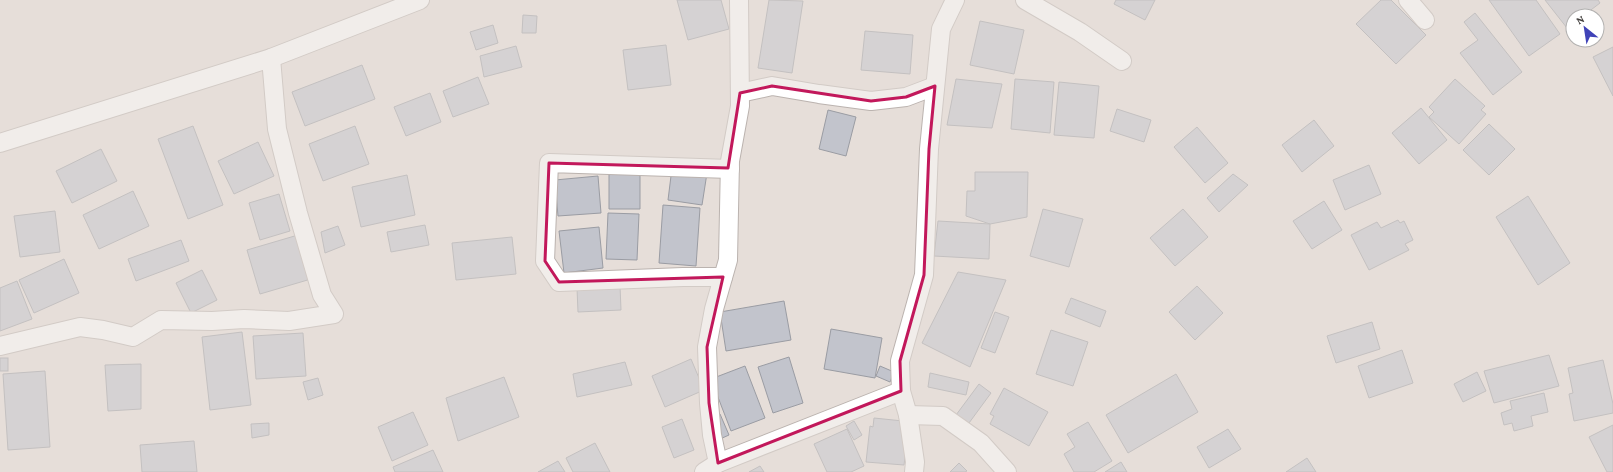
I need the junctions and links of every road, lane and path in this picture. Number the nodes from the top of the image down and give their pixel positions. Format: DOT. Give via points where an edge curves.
graph roads {
  1 [pos="420,0"];
  2 [pos="739,0"];
  3 [pos="955,0"];
  4 [pos="1025,0"];
  5 [pos="1408,0"];
  6 [pos="1425,20"];
  7 [pos="271,58"];
  8 [pos="1122,61"];
  9 [pos="935,86"];
  10 [pos="740,93"];
  11 [pos="0,143"];
  12 [pos="730,168"];
  13 [pos="723,277"];
  14 [pos="0,346"];
  15 [pos="901,391"];
  16 [pos="908,415"];
  17 [pos="711,468"];
  18 [pos="914,472"];
  19 [pos="1007,472"];
  1 -- 7 [label="street"];
  2 -- 10 [label="street"];
  3 -- 9 [label="street" via="941,29"];
  4 -- 8 [label="street" via="1080,32"];
  5 -- 6 [label="street"];
  7 -- 11 [label="street"];
  7 -- 14 [label="street" via="277,129 322,295 334,314 289,322 244,319 161,320 133,337 80,326"];
  9 -- 10 [label="street" via="906,97 871,101 772,86"];
  9 -- 15 [label="street" via="929,149 924,275 900,361"];
  10 -- 12 [label="street"];
  12 -- 13 [label="street" via="728,260"];
  12 -- 13 [label="street" via="549,164 545,261 559,282"];
  13 -- 17 [label="street" via="714,309 708,347"];
  15 -- 16 [label="street"];
  15 -- 17 [label="street"];
  16 -- 18 [label="street" via="915,462"];
  16 -- 19 [label="street" via="943,416 981,443"];
}
